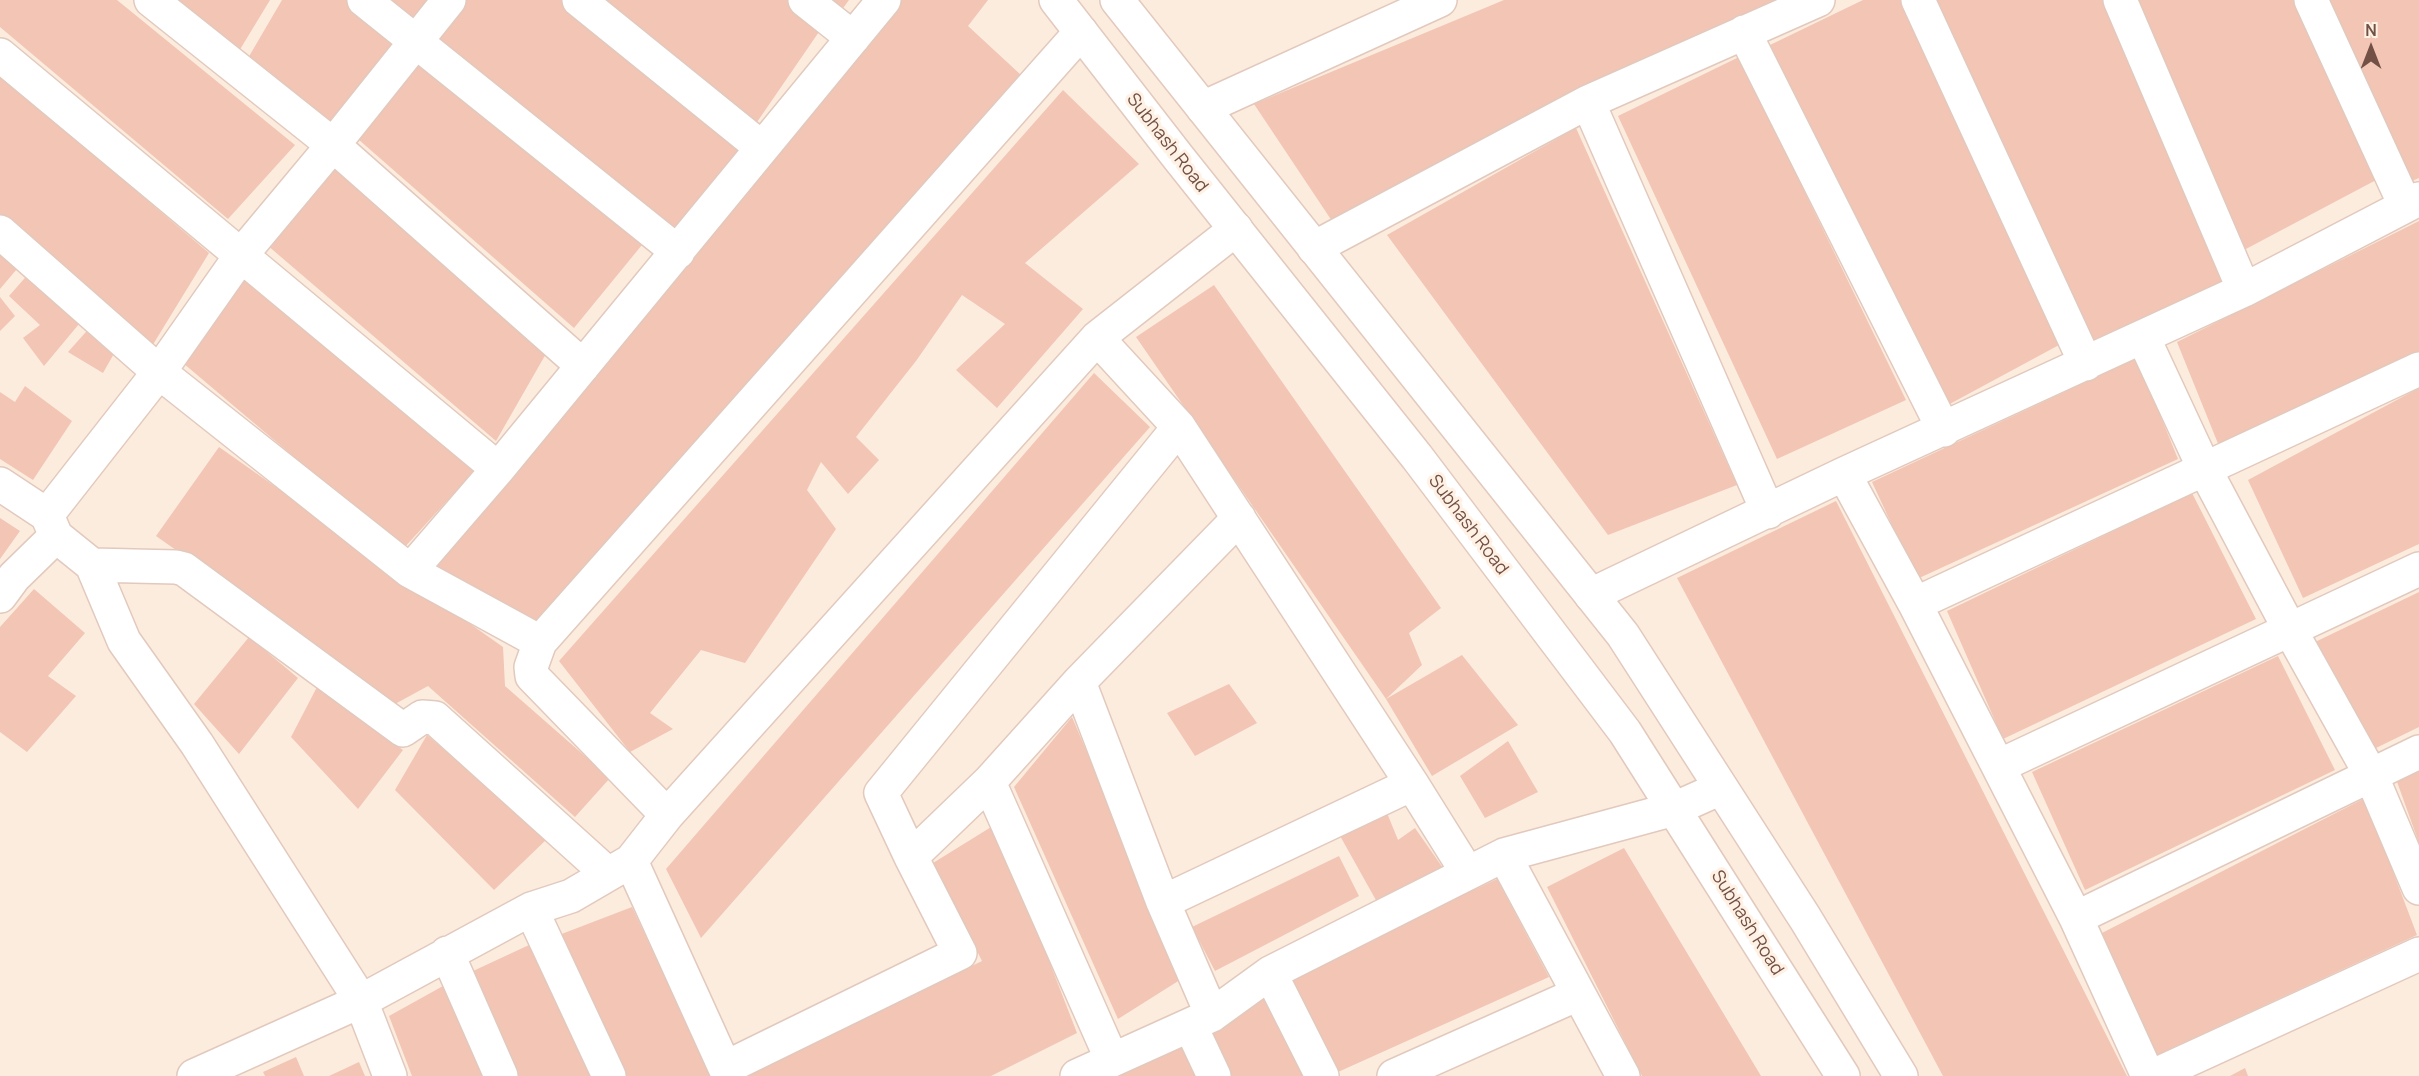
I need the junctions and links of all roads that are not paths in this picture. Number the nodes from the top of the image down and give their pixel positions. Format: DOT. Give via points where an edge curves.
graph roads {
  1 [pos="151,0"];
  2 [pos="364,0"];
  3 [pos="448,0"];
  4 [pos="579,0"];
  5 [pos="805,0"];
  6 [pos="884,0"];
  7 [pos="1056,0"];
  8 [pos="1117,0"];
  9 [pos="1440,0"];
  10 [pos="1818,0"];
  11 [pos="1918,0"];
  12 [pos="2120,0"];
  13 [pos="2311,0"];
  14 [pos="1081,32"];
  15 [pos="1744,32"];
  16 [pos="853,38"];
  17 [pos="416,43"];
  18 [pos="0,55"];
  19 [pos="1588,102"];
  20 [pos="1203,108"];
  21 [pos="333,145"];
  22 [pos="762,148"];
  23 [pos="2412,202"];
  24 [pos="1236,230"];
  25 [pos="0,232"];
  26 [pos="1314,248"];
  27 [pos="678,252"];
  28 [pos="242,254"];
  29 [pos="2244,290"];
  30 [pos="2143,337"];
  31 [pos="1097,338"];
  32 [pos="2086,364"];
  33 [pos="583,366"];
  34 [pos="2419,369"];
  35 [pos="159,372"];
  36 [pos="1179,427"];
  37 [pos="1944,430"];
  38 [pos="2204,468"];
  39 [pos="498,469"];
  40 [pos="1844,474"];
  41 [pos="0,484"];
  42 [pos="1768,512"];
  43 [pos="1239,518"];
  44 [pos="51,526"];
  45 [pos="92,565"];
  46 [pos="2419,569"];
  47 [pos="410,571"];
  48 [pos="1591,595"];
  49 [pos="0,596"];
  50 [pos="1915,604"];
  51 [pos="2289,628"];
  52 [pos="540,642"];
  53 [pos="1079,682"];
  54 [pos="2419,752"];
  55 [pos="1999,766"];
  56 [pos="2371,775"];
  57 [pos="989,782"];
  58 [pos="1412,784"];
  59 [pos="1721,788"];
  60 [pos="1674,809"];
  61 [pos="667,816"];
  62 [pos="1504,855"];
  63 [pos="910,857"];
  64 [pos="619,868"];
  65 [pos="1467,872"];
  66 [pos="2419,888"];
  67 [pos="1163,902"];
  68 [pos="531,909"];
  69 [pos="2076,918"];
  70 [pos="447,953"];
  71 [pos="2419,954"];
  72 [pos="1270,973"];
  73 [pos="1578,994"];
  74 [pos="361,1000"];
  75 [pos="1201,1020"];
  76 [pos="1090,1071"];
  77 [pos="194,1076"];
  78 [pos="390,1076"];
  79 [pos="501,1076"];
  80 [pos="609,1076"];
  81 [pos="1214,1076"];
  82 [pos="1322,1076"];
  83 [pos="1394,1076"];
  84 [pos="1623,1076"];
  85 [pos="1843,1076"];
  86 [pos="1901,1076"];
  87 [pos="2148,1076"];
  88 [pos="2153,1076"];
  1 -- 21 [label="street"];
  2 -- 17 [label="street"];
  3 -- 17 [label="street"];
  4 -- 22 [label="street"];
  5 -- 16 [label="street"];
  6 -- 16 [label="street"];
  7 -- 14 [label="street, Subhash Road"];
  8 -- 20 [label="street"];
  9 -- 20 [label="street"];
  10 -- 15 [label="street"];
  11 -- 32 [label="street"];
  12 -- 29 [label="street"];
  13 -- 23 [label="street"];
  14 -- 24 [label="street, Subhash Road"];
  14 -- 52 [label="street"];
  15 -- 19 [label="street"];
  15 -- 37 [label="street"];
  16 -- 22 [label="street"];
  17 -- 21 [label="street"];
  17 -- 27 [label="street"];
  18 -- 28 [label="street"];
  19 -- 26 [label="street"];
  19 -- 42 [label="street"];
  20 -- 26 [label="street"];
  21 -- 28 [label="street"];
  21 -- 33 [label="street"];
  22 -- 27 [label="street"];
  23 -- 29 [label="street"];
  24 -- 31 [label="street"];
  24 -- 60 [label="street, Subhash Road" via="1431,476 1625,732"];
  25 -- 35 [label="street"];
  26 -- 48 [label="street"];
  27 -- 33 [label="street"];
  28 -- 35 [label="street"];
  28 -- 39 [label="street"];
  29 -- 30 [label="street"];
  30 -- 32 [label="street"];
  30 -- 38 [label="street"];
  31 -- 36 [label="street"];
  31 -- 61 [label="street"];
  32 -- 37 [label="street"];
  33 -- 39 [label="street"];
  34 -- 38 [label="street"];
  35 -- 44 [label="street"];
  35 -- 47 [label="street"];
  36 -- 43 [label="street"];
  36 -- 63 [label="street" via="881,793"];
  37 -- 40 [label="street"];
  38 -- 50 [label="street"];
  38 -- 51 [label="street"];
  39 -- 47 [label="street"];
  40 -- 42 [label="street"];
  40 -- 50 [label="street"];
  41 -- 44 [label="street"];
  42 -- 48 [label="street"];
  43 -- 53 [label="street"];
  43 -- 58 [label="street"];
  44 -- 45 [label="street"];
  44 -- 49 [label="street"];
  45 -- 64 [label="street" via="184,569 403,730 422,717 435,718"];
  45 -- 74 [label="street" via="124,640"];
  46 -- 51 [label="street"];
  47 -- 52 [label="street"];
  48 -- 59 [label="street" via="1623,635"];
  50 -- 55 [label="street"];
  51 -- 55 [label="street"];
  51 -- 56 [label="street"];
  52 -- 61 [label="street" via="531,667 532,676"];
  53 -- 57 [label="street"];
  53 -- 67 [label="street"];
  54 -- 56 [label="street"];
  55 -- 69 [label="street"];
  56 -- 66 [label="street"];
  56 -- 69 [label="street"];
  57 -- 63 [label="street"];
  57 -- 76 [label="street"];
  58 -- 65 [label="street"];
  58 -- 67 [label="street"];
  59 -- 60 [label="street"];
  59 -- 86 [label="street"];
  60 -- 62 [label="street"];
  60 -- 85 [label="street, Subhash Road"];
  61 -- 64 [label="street"];
  62 -- 65 [label="street"];
  62 -- 73 [label="street"];
  63 -- 64 [label="street" via="960,953 725,1068"];
  64 -- 68 [label="street" via="571,896"];
  65 -- 72 [label="street"];
  67 -- 75 [label="street"];
  68 -- 70 [label="street"];
  68 -- 80 [label="street"];
  69 -- 87 [label="street"];
  70 -- 74 [label="street"];
  70 -- 79 [label="street"];
  71 -- 88 [label="street"];
  72 -- 75 [label="street"];
  72 -- 82 [label="street"];
  73 -- 83 [label="street"];
  73 -- 84 [label="street"];
  74 -- 77 [label="street"];
  74 -- 78 [label="street"];
  75 -- 76 [label="street"];
  75 -- 81 [label="street"];
}
